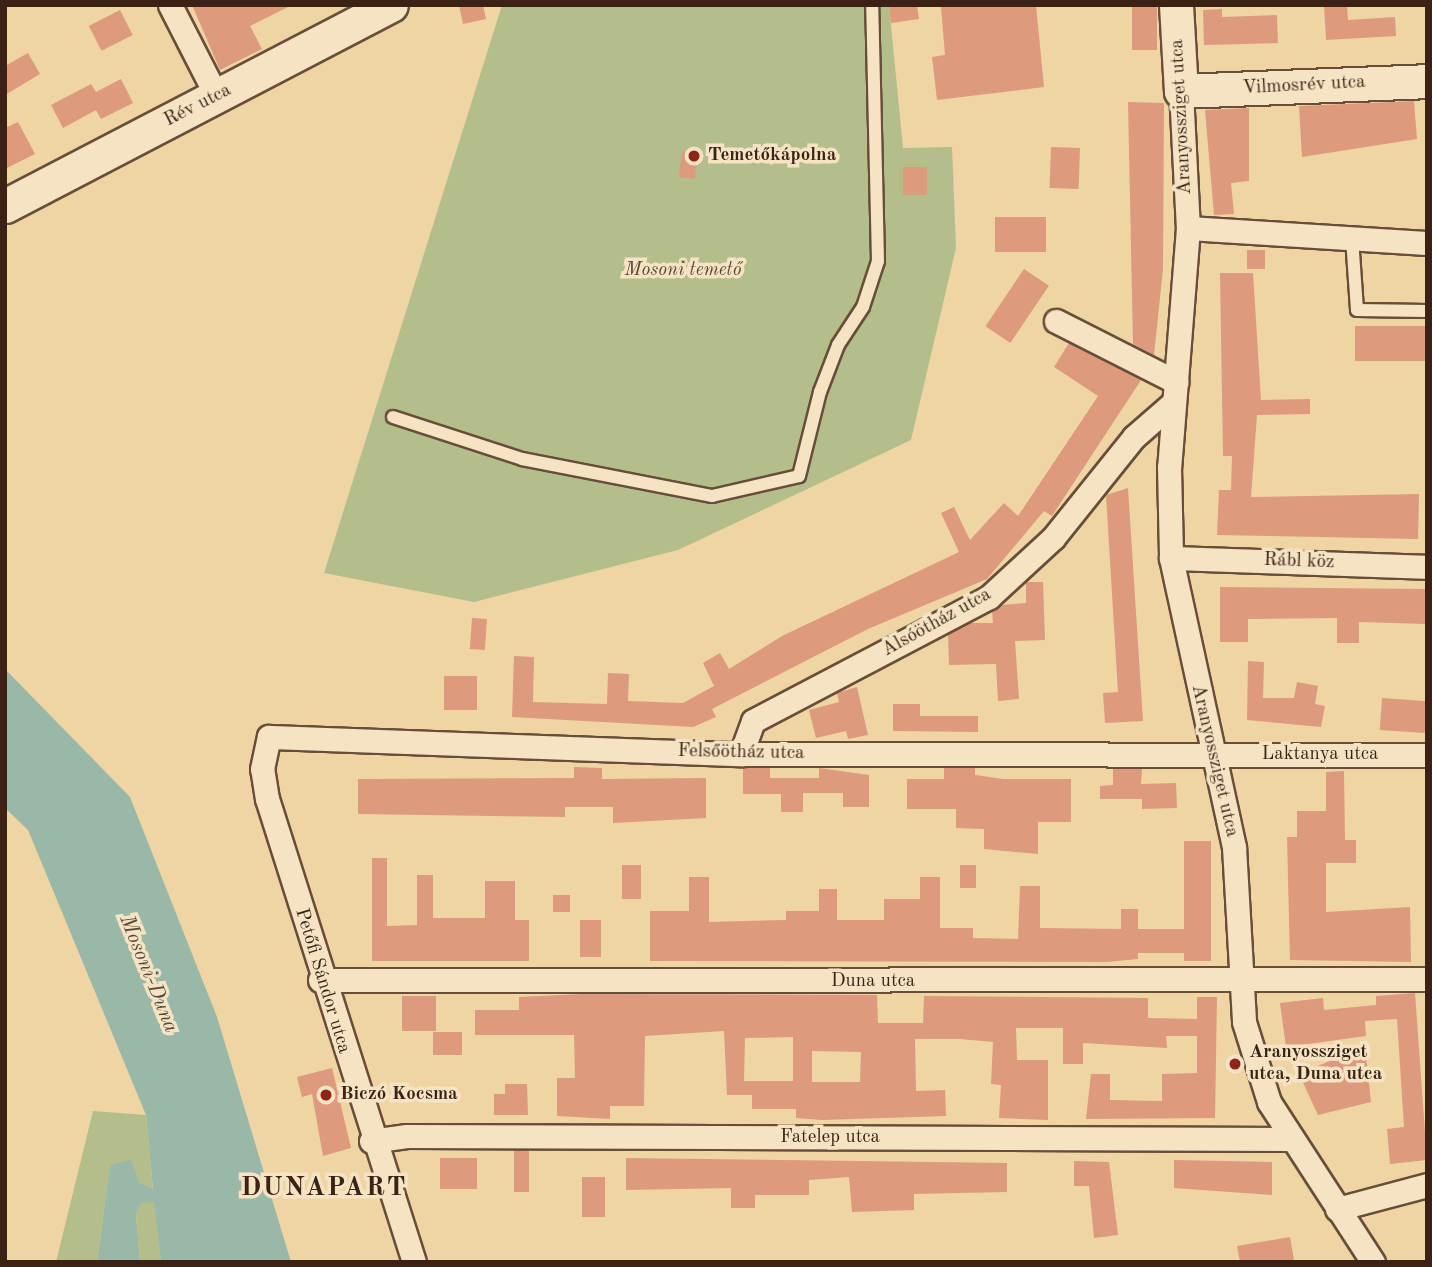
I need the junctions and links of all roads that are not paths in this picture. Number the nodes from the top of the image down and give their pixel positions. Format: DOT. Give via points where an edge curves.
graph roads {
  1 [pos="170,5"];
  2 [pos="391,5"];
  3 [pos="872,5"];
  4 [pos="1177,5"];
  5 [pos="1427,81"];
  6 [pos="1181,91"];
  7 [pos="217,97"];
  8 [pos="5,206"];
  9 [pos="1188,228"];
  10 [pos="1352,238"];
  11 [pos="1427,243"];
  12 [pos="1427,311"];
  13 [pos="1056,321"];
  14 [pos="1175,392"];
  15 [pos="393,417"];
  16 [pos="1171,558"];
  17 [pos="1427,567"];
  18 [pos="269,737"];
  19 [pos="741,754"];
  20 [pos="1214,755"];
  21 [pos="1427,755"];
  22 [pos="1427,979"];
  23 [pos="320,981"];
  24 [pos="1241,982"];
  25 [pos="1290,1139"];
  26 [pos="371,1141"];
  27 [pos="1427,1185"];
  28 [pos="1337,1209"];
  29 [pos="414,1262"];
  30 [pos="1373,1262"];
  1 -- 7 [label="street"];
  2 -- 7 [label="main road, Rév utca"];
  3 -- 15 [label="lane" via="878,261 863,307 838,345 820,392 799,476 712,496 522,458"];
  4 -- 6 [label="main road, Aranyossziget utca"];
  5 -- 6 [label="main road, Vilmosrév utca"];
  6 -- 9 [label="street, Aranyossziget utca"];
  7 -- 8 [label="main road, Rév utca"];
  9 -- 10 [label="street"];
  9 -- 14 [label="street, Aranyossziget utca"];
  10 -- 11 [label="street"];
  10 -- 12 [label="lane" via="1357,310"];
  13 -- 14 [label="street"];
  14 -- 16 [label="street, Aranyossziget utca"];
  14 -- 19 [label="street, Alsóötház utca" via="1053,538 989,597 753,721"];
  16 -- 17 [label="street, Rábl köz"];
  16 -- 20 [label="street, Aranyossziget utca"];
  18 -- 19 [label="street, Felsőötház utca"];
  18 -- 23 [label="street, Petőfi Sándor utca" via="262,769 267,799"];
  19 -- 20 [label="street, Felsőötház utca"];
  20 -- 21 [label="street, Laktanya utca"];
  20 -- 24 [label="street, Aranyossziget utca" via="1234,847"];
  22 -- 24 [label="street, Duna utca"];
  23 -- 24 [label="street, Duna utca"];
  23 -- 26 [label="street, Petőfi Sándor utca"];
  24 -- 25 [label="street, Aranyossziget utca" via="1254,1067"];
  25 -- 26 [label="street, Fatelep utca" via="407,1136"];
  25 -- 28 [label="street, Aranyossziget utca"];
  26 -- 29 [label="street, Petőfi Sándor utca"];
  27 -- 28 [label="street"];
  28 -- 30 [label="street, Aranyossziget utca"];
}
